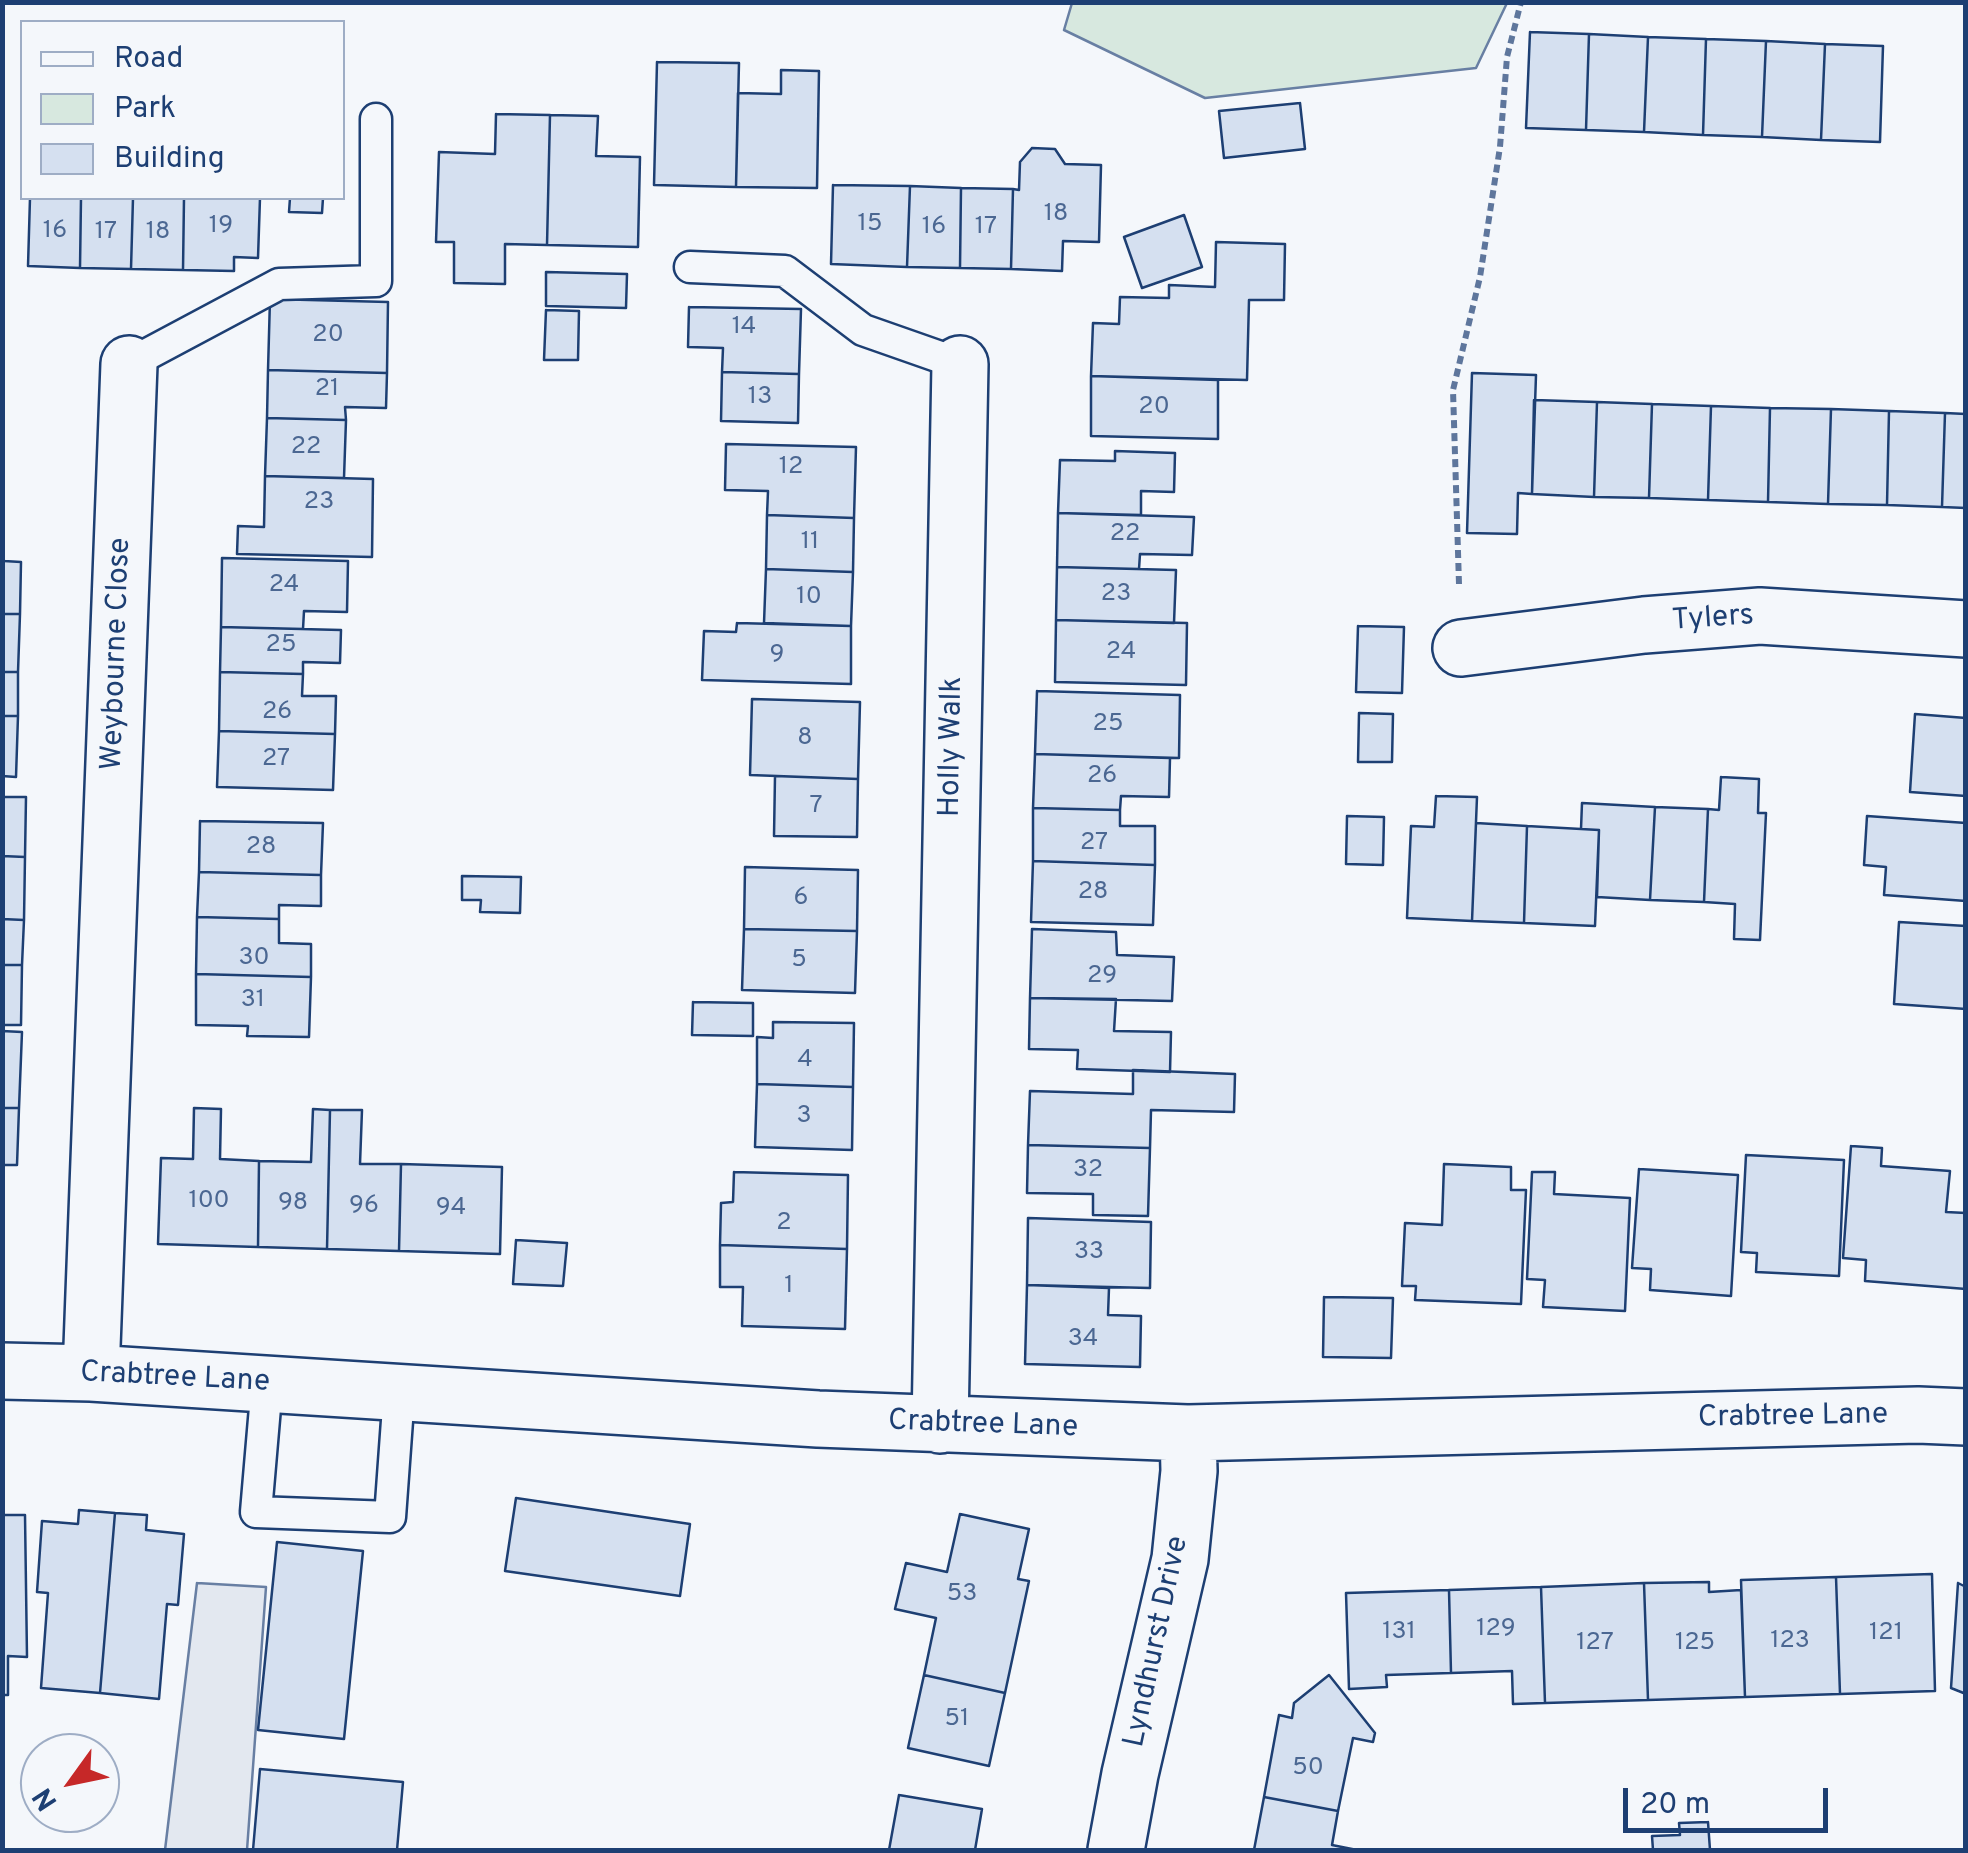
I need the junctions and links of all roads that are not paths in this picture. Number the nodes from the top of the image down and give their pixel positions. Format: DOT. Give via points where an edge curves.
graph roads {
  1 [pos="376,119"];
  2 [pos="690,267"];
  3 [pos="129,364"];
  4 [pos="960,364"];
  5 [pos="1966,629"];
  6 [pos="1461,648"];
  7 [pos="2,1370"];
  8 [pos="91,1373"];
  9 [pos="267,1384"];
  10 [pos="399,1392"];
  11 [pos="1966,1417"];
  12 [pos="940,1425"];
  13 [pos="1188,1433"];
  14 [pos="1116,1850"];
  1 -- 3 [label="lane, Weybourne Close" via="376,280 279,284"];
  2 -- 4 [label="lane, Holly Walk" via="785,271 863,330"];
  3 -- 8 [label="street, Weybourne Close"];
  4 -- 12 [label="street, Holly Walk"];
  5 -- 6 [label="street, Tylers" via="1760,616"];
  7 -- 8 [label="street, Crabtree Lane"];
  8 -- 9 [label="street, Crabtree Lane"];
  9 -- 10 [label="street, Crabtree Lane"];
  9 -- 10 [label="lane" via="256,1512 390,1517"];
  10 -- 12 [label="street, Crabtree Lane"];
  11 -- 13 [label="street, Crabtree Lane"];
  12 -- 13 [label="street, Crabtree Lane"];
  13 -- 14 [label="street, Lyndhurst Drive" via="1180,1559"];
}
